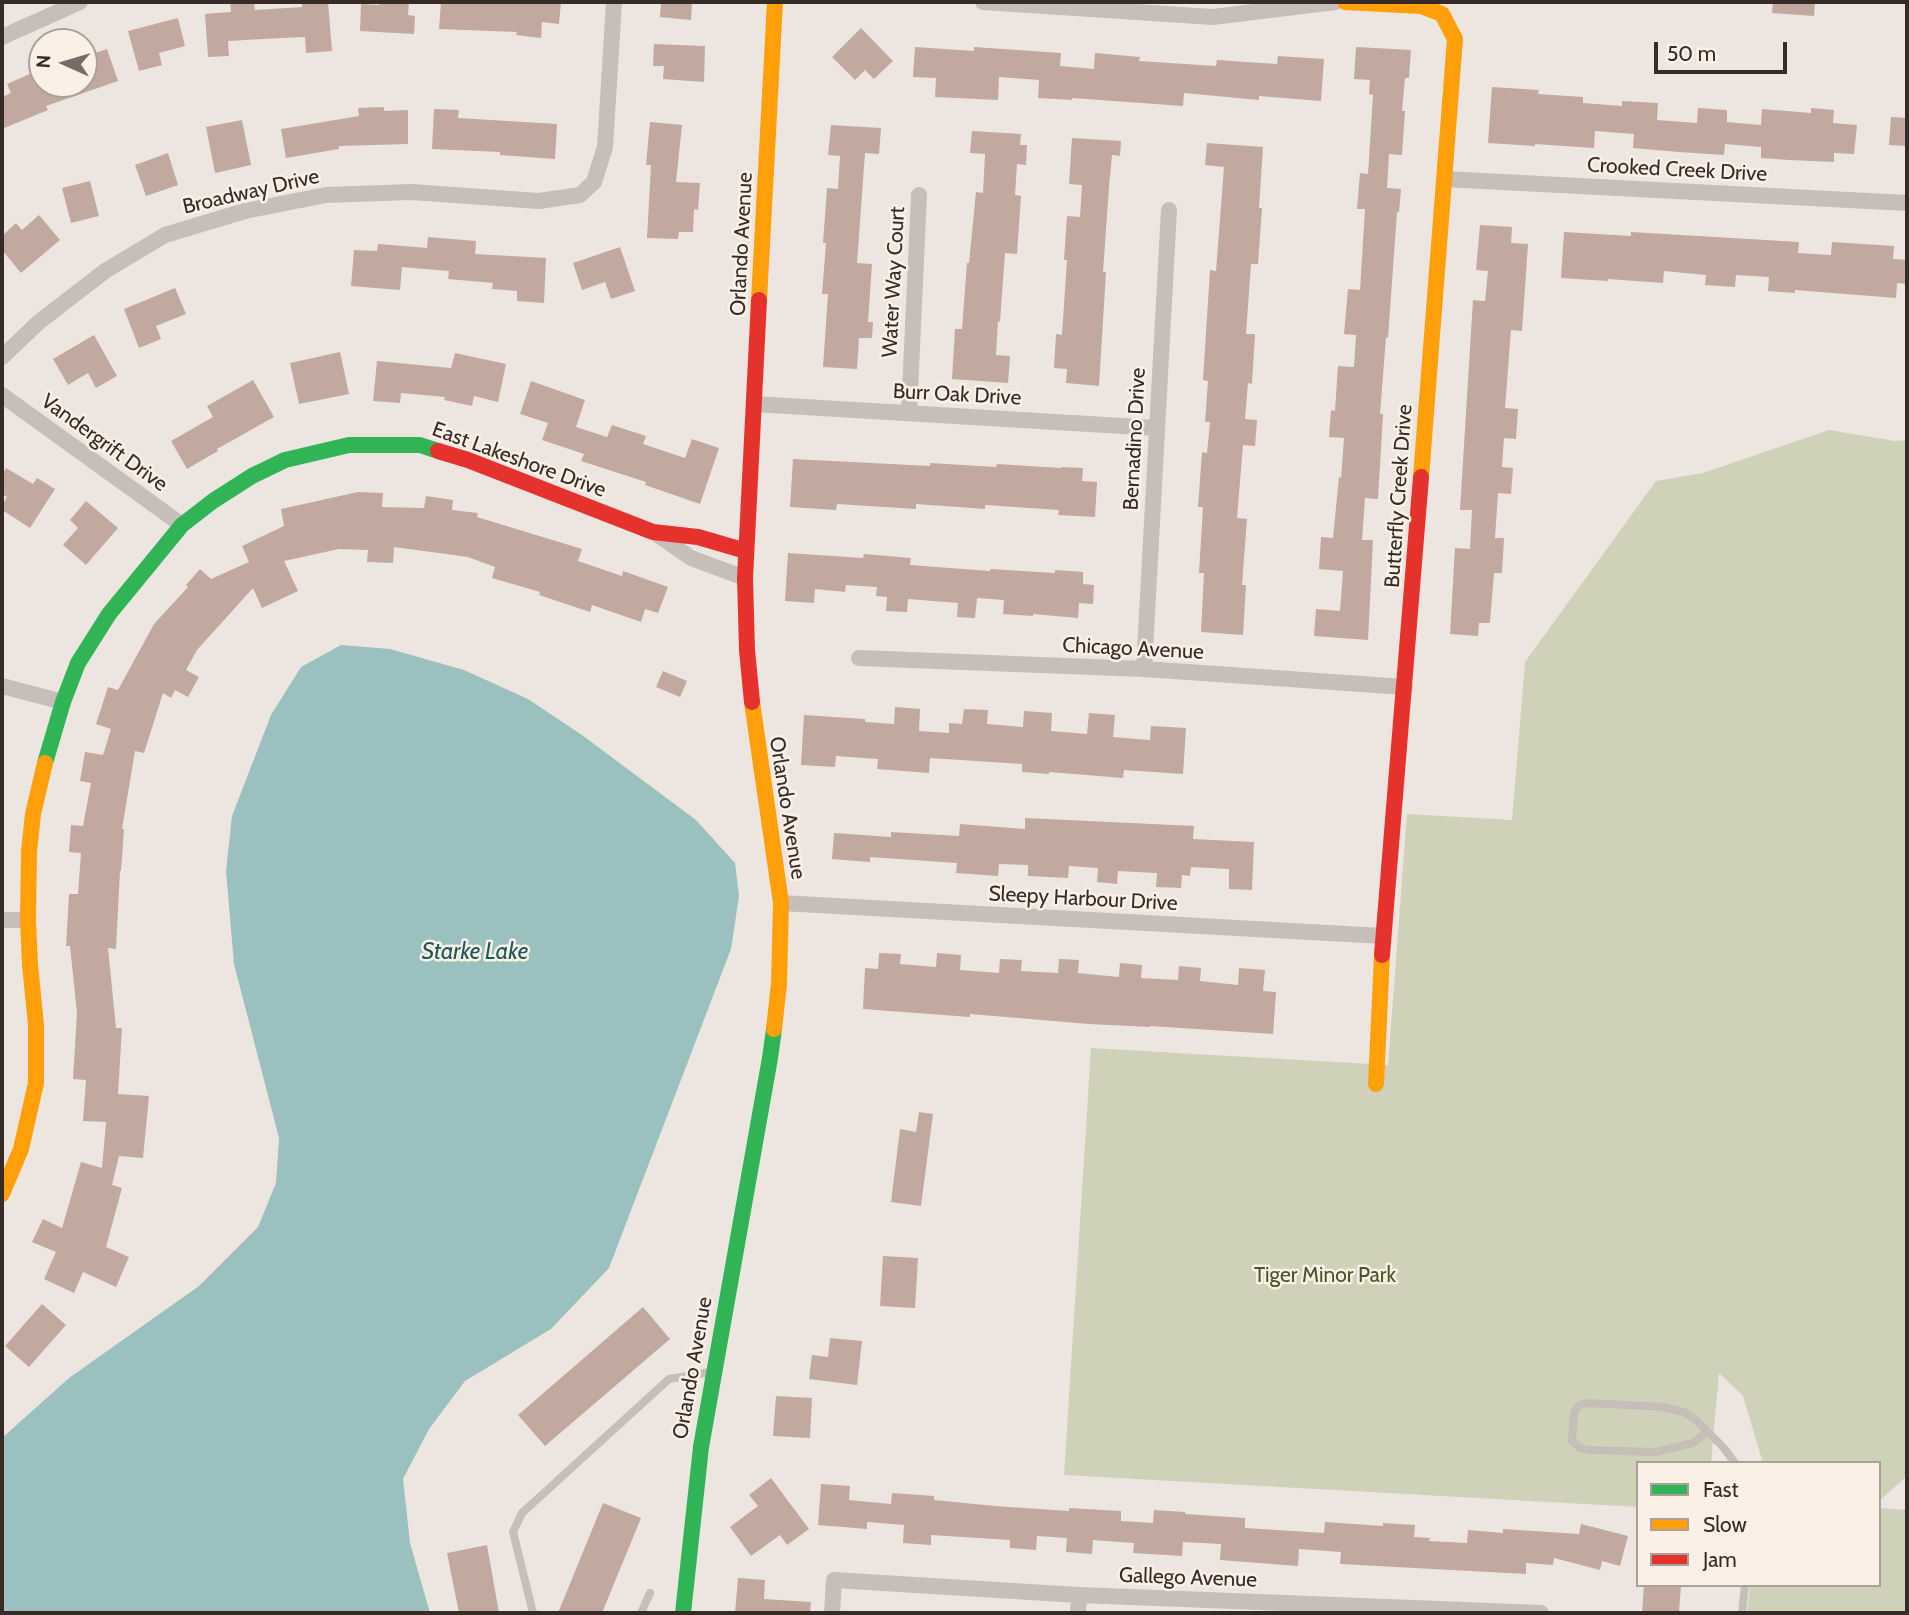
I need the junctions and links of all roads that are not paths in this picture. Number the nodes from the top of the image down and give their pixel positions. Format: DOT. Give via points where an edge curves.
graph roads {
  1 [pos="79,2"];
  2 [pos="614,2"];
  3 [pos="775,2"];
  4 [pos="983,2"];
  5 [pos="1335,2"];
  6 [pos="1345,2"];
  7 [pos="1214,9"];
  8 [pos="2,37"];
  9 [pos="1444,179"];
  10 [pos="919,195"];
  11 [pos="1907,203"];
  12 [pos="1169,211"];
  13 [pos="2,357"];
  14 [pos="2,395"];
  15 [pos="754,404"];
  16 [pos="909,413"];
  17 [pos="1156,428"];
  18 [pos="182,525"];
  19 [pos="653,531"];
  20 [pos="746,551"];
  21 [pos="746,578"];
  22 [pos="859,658"];
  23 [pos="1144,669"];
  24 [pos="2,686"];
  25 [pos="1405,687"];
  26 [pos="64,702"];
  27 [pos="781,903"];
  28 [pos="2,920"];
  29 [pos="29,920"];
  30 [pos="1383,936"];
  31 [pos="1376,1084"];
  32 [pos="2,1194"];
  33 [pos="714,1372"];
  34 [pos="1707,1432"];
  35 [pos="1734,1461"];
  36 [pos="1745,1587"];
  37 [pos="650,1593"];
  38 [pos="1079,1594"];
  39 [pos="1327,1609"];
  40 [pos="533,1613"];
  41 [pos="641,1613"];
  42 [pos="684,1613"];
  43 [pos="832,1613"];
  44 [pos="1078,1613"];
  45 [pos="1541,1613"];
  46 [pos="1742,1613"];
  1 -- 8 [label="street"];
  2 -- 13 [label="street, Broadway Drive" via="605,147 594,182 580,195 539,201 411,192 326,195 245,211 165,235 105,271"];
  3 -- 15 [label="street, Orlando Avenue"];
  4 -- 7 [label="street"];
  5 -- 7 [label="street"];
  6 -- 9 [label="street, Butterfly Creek Drive" via="1421,6 1442,14 1455,39"];
  9 -- 11 [label="street, Crooked Creek Drive"];
  9 -- 25 [label="street, Butterfly Creek Drive"];
  10 -- 16 [label="street, Water Way Court"];
  12 -- 17 [label="street, Bernadino Drive"];
  14 -- 18 [label="street, Vandergrift Drive"];
  15 -- 16 [label="street, Burr Oak Drive"];
  15 -- 20 [label="street, Orlando Avenue"];
  16 -- 17 [label="street, Burr Oak Drive"];
  17 -- 23 [label="street, Bernadino Drive"];
  18 -- 19 [label="street, East Lakeshore Drive" via="213,501 285,460 349,445 420,445"];
  18 -- 26 [label="street, East Lakeshore Drive" via="108,614 78,663"];
  19 -- 20 [label="street, East Lakeshore Drive" via="698,537"];
  19 -- 21 [label="street, East Lakeshore Drive" via="691,558"];
  20 -- 21 [label="street, Orlando Avenue"];
  21 -- 27 [label="street, Orlando Avenue" via="752,717"];
  22 -- 23 [label="street, Chicago Avenue"];
  23 -- 25 [label="street, Chicago Avenue"];
  24 -- 26 [label="street"];
  25 -- 30 [label="street, Butterfly Creek Drive"];
  26 -- 29 [label="street, East Lakeshore Drive" via="33,814"];
  27 -- 30 [label="street, Sleepy Harbour Drive"];
  27 -- 33 [label="street, Orlando Avenue" via="779,984 770,1058"];
  28 -- 29 [label="street"];
  29 -- 32 [label="street, East Lakeshore Drive" via="36,1083 21,1149"];
  30 -- 31 [label="street, Butterfly Creek Drive"];
  33 -- 40 [label="lane" via="669,1379 522,1513 513,1532"];
  33 -- 42 [label="street, Orlando Avenue" via="699,1460"];
  34 -- 34 [label="lane" via="1684,1412 1588,1403 1579,1405 1574,1413 1572,1441 1589,1450 1656,1452 1693,1443"];
  34 -- 35 [label="lane"];
  36 -- 46 [label="lane"];
  37 -- 41 [label="lane"];
  38 -- 39 [label="street, Gallego Avenue"];
  38 -- 43 [label="street, Gallego Avenue" via="834,1580"];
  38 -- 44 [label="street"];
  39 -- 45 [label="street, Gallego Avenue"];
}
